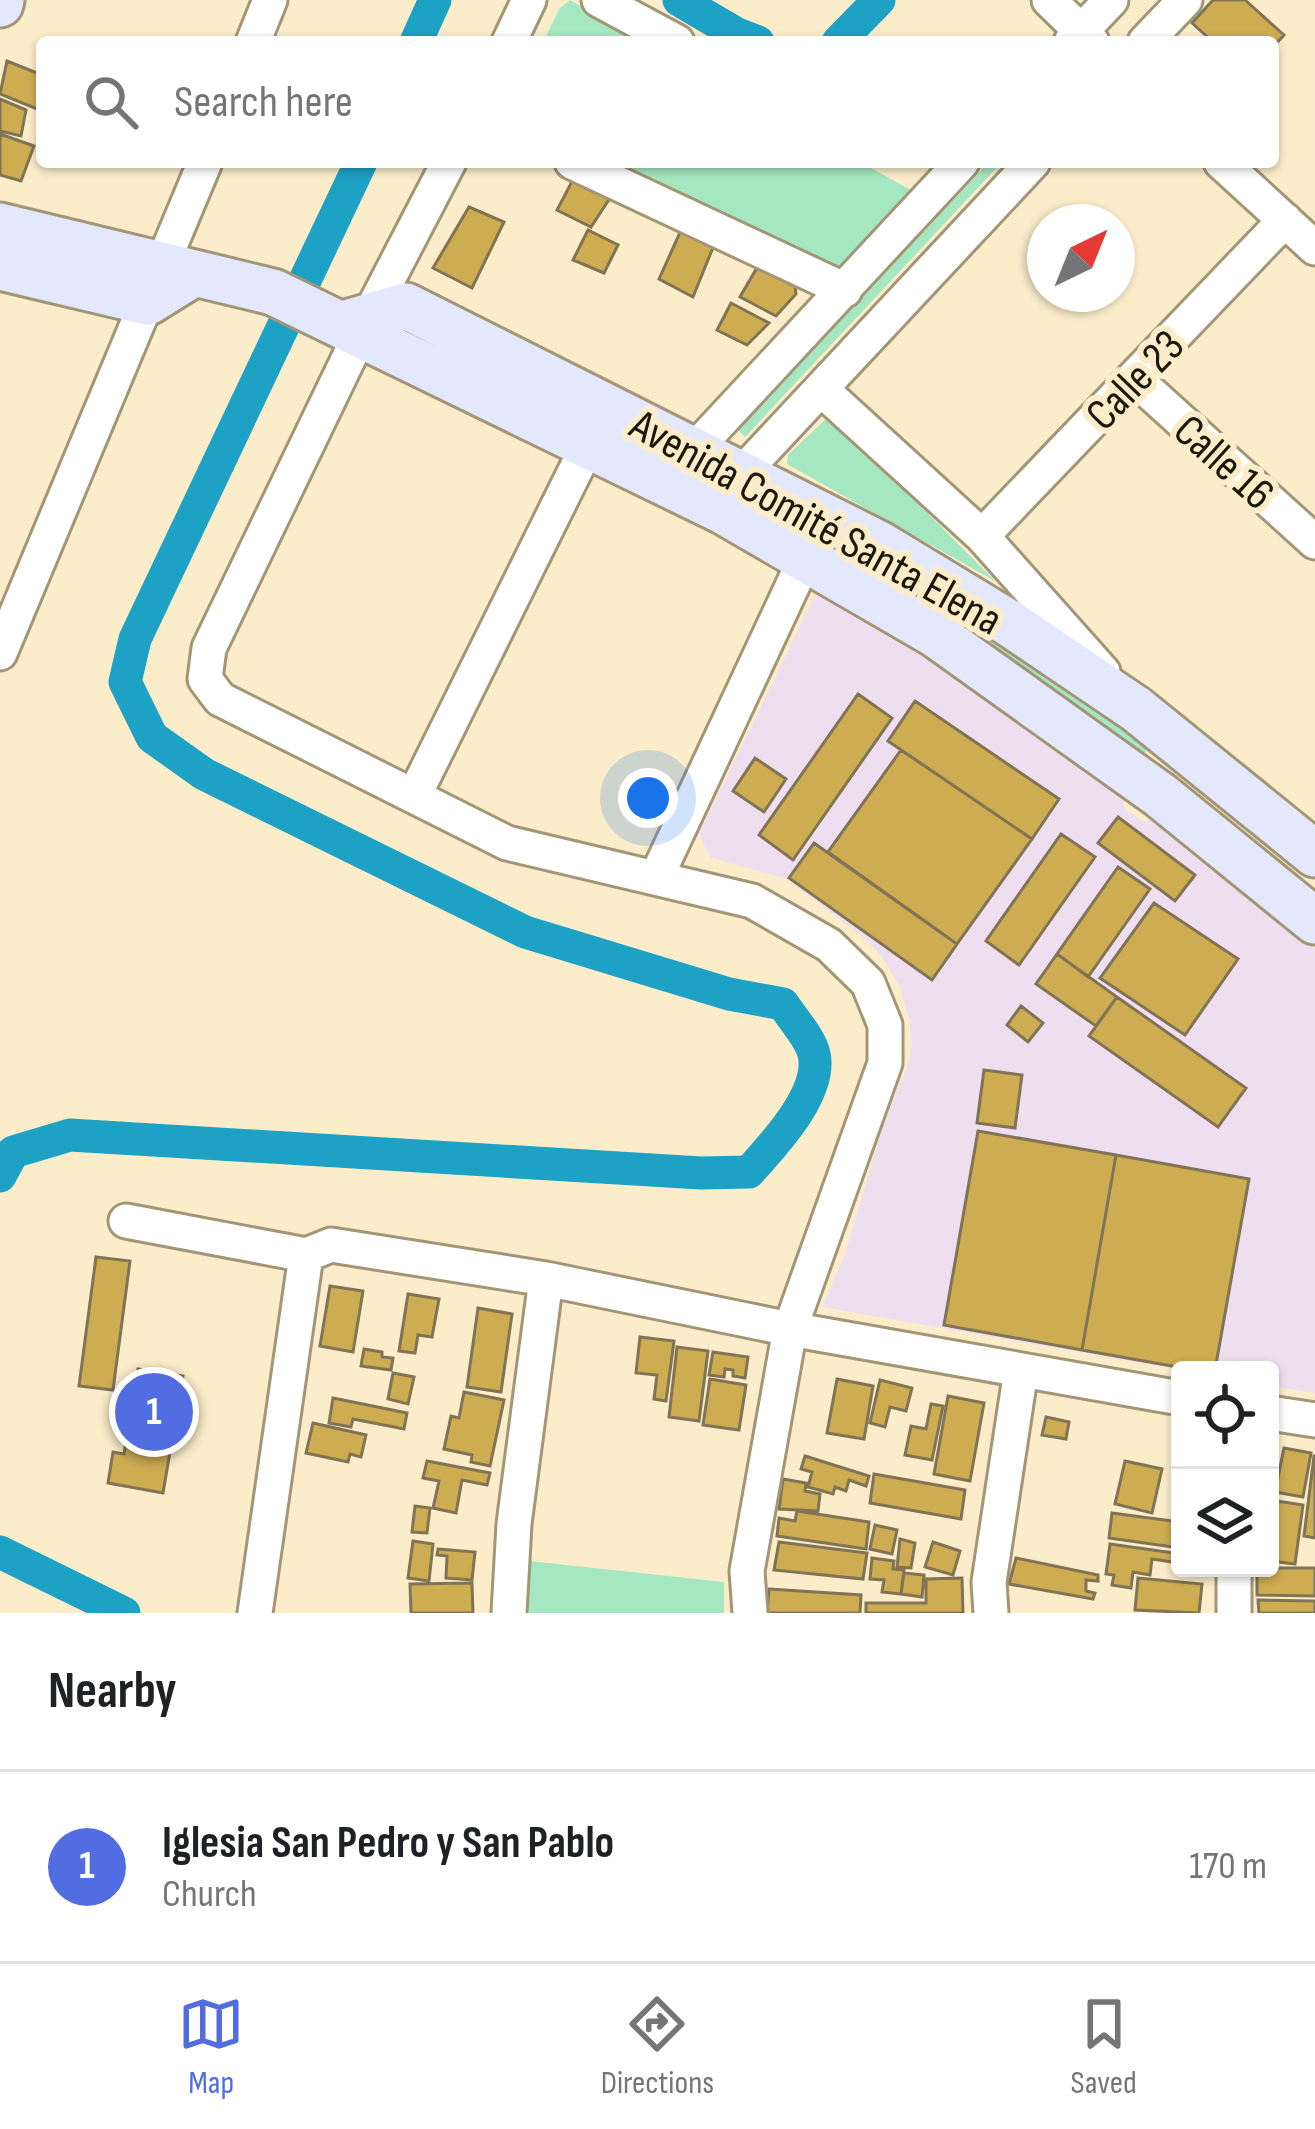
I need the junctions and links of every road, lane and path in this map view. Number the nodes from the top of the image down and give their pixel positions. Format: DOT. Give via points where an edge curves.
graph roads {
  1 [pos="270,0"];
  2 [pos="529,0"];
  3 [pos="599,0"];
  4 [pos="1049,0"];
  5 [pos="1111,0"];
  6 [pos="1184,0"];
  7 [pos="255,36"];
  8 [pos="511,36"];
  9 [pos="666,36"];
  10 [pos="1079,36"];
  11 [pos="1083,36"];
  12 [pos="1151,36"];
  13 [pos="203,168"];
  14 [pos="445,168"];
  15 [pos="585,168"];
  16 [pos="957,168"];
  17 [pos="1027,168"];
  18 [pos="1228,168"];
  19 [pos="1285,220"];
  20 [pos="0,226"];
  21 [pos="1315,248"];
  22 [pos="0,267"];
  23 [pos="169,280"];
  24 [pos="845,290"];
  25 [pos="347,322"];
  26 [pos="1135,379"];
  27 [pos="821,389"];
  28 [pos="589,443"];
  29 [pos="684,469"];
  30 [pos="733,492"];
  31 [pos="982,536"];
  32 [pos="1315,542"];
  33 [pos="805,559"];
  34 [pos="0,653"];
  35 [pos="1136,709"];
  36 [pos="1191,751"];
  37 [pos="1160,795"];
  38 [pos="414,796"];
  39 [pos="1313,850"];
  40 [pos="656,878"];
  41 [pos="1275,888"];
  42 [pos="1315,921"];
  43 [pos="126,1221"];
  44 [pos="306,1256"];
  45 [pos="546,1279"];
  46 [pos="790,1329"];
  47 [pos="1021,1370"];
  48 [pos="1171,1396"];
  49 [pos="1279,1414"];
  50 [pos="1315,1420"];
  51 [pos="1234,1577"];
  52 [pos="254,1613"];
  53 [pos="509,1613"];
  54 [pos="750,1613"];
  55 [pos="991,1613"];
  56 [pos="1234,1613"];
  1 -- 7 [label="street"];
  2 -- 8 [label="street"];
  3 -- 9 [label="street"];
  4 -- 10 [label="street"];
  5 -- 11 [label="street"];
  6 -- 12 [label="street"];
  13 -- 23 [label="street"];
  14 -- 25 [label="street"];
  15 -- 24 [label="street"];
  16 -- 24 [label="street"];
  17 -- 27 [label="street"];
  18 -- 19 [label="street"];
  19 -- 21 [label="street"];
  19 -- 26 [label="street, Calle 23"];
  20 -- 23 [label="street"];
  22 -- 23 [label="street"];
  23 -- 25 [label="street" via="273,292"];
  23 -- 34 [label="street"];
  24 -- 29 [label="street"];
  25 -- 28 [label="street"];
  25 -- 29 [label="street, Avenida Comité Santa Elena" via="406,306"];
  25 -- 38 [label="street" via="209,648 205,679 220,699"];
  26 -- 31 [label="street, Calle 23"];
  26 -- 32 [label="street, Calle 16"];
  27 -- 30 [label="street"];
  27 -- 31 [label="street"];
  28 -- 29 [label="street"];
  28 -- 38 [label="street"];
  29 -- 30 [label="street, Avenida Comité Santa Elena"];
  30 -- 33 [label="street"];
  30 -- 35 [label="street, Avenida Comité Santa Elena" via="879,544"];
  31 -- 35 [label="street"];
  33 -- 37 [label="street" via="935,634"];
  33 -- 40 [label="street"];
  35 -- 36 [label="street, Avenida Comité Santa Elena"];
  36 -- 37 [label="street"];
  36 -- 39 [label="street, Avenida Comité Santa Elena"];
  37 -- 41 [label="street"];
  38 -- 40 [label="street" via="507,842"];
  39 -- 41 [label="street"];
  40 -- 46 [label="street" via="752,901 829,945 868,983 885,1025 885,1063"];
  41 -- 42 [label="street"];
  43 -- 44 [label="street"];
  44 -- 45 [label="street" via="331,1245"];
  44 -- 52 [label="street"];
  45 -- 46 [label="street"];
  45 -- 53 [label="street"];
  46 -- 47 [label="street"];
  46 -- 54 [label="street" via="747,1570"];
  47 -- 48 [label="street"];
  47 -- 55 [label="street"];
  49 -- 50 [label="street"];
  51 -- 56 [label="street"];
}
